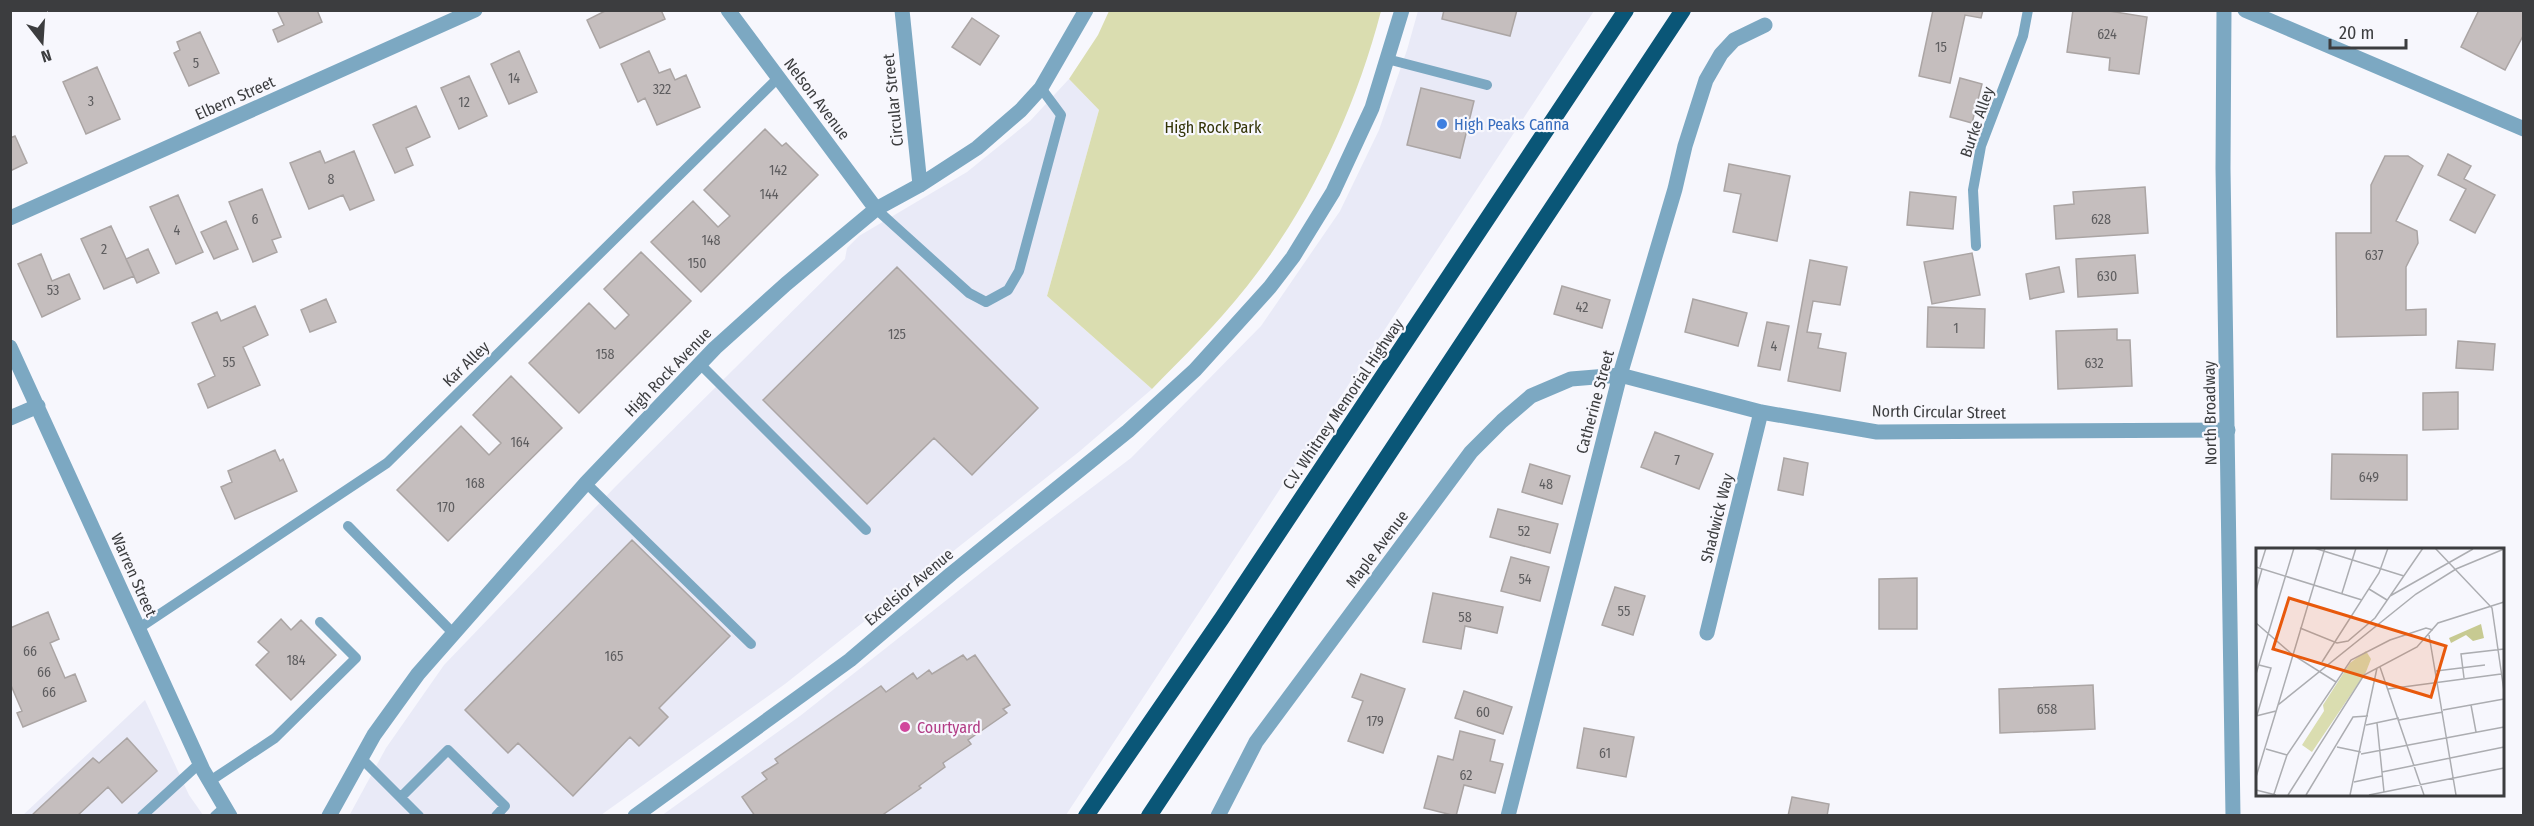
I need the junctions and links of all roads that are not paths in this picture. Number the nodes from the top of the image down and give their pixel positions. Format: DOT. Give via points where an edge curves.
graph roads {
  1 [pos="475,10"];
  2 [pos="728,10"];
  3 [pos="902,10"];
  4 [pos="1086,10"];
  5 [pos="1402,10"];
  6 [pos="1626,10"];
  7 [pos="1683,10"];
  8 [pos="2028,10"];
  9 [pos="2224,10"];
  10 [pos="2245,10"];
  11 [pos="1765,25"];
  12 [pos="1387,58"];
  13 [pos="778,78"];
  14 [pos="1487,85"];
  15 [pos="1041,88"];
  16 [pos="2523,129"];
  17 [pos="920,185"];
  18 [pos="876,209"];
  19 [pos="10,218"];
  20 [pos="1976,246"];
  21 [pos="10,347"];
  22 [pos="700,364"];
  23 [pos="1620,375"];
  24 [pos="38,406"];
  25 [pos="1761,412"];
  26 [pos="10,418"];
  27 [pos="2228,430"];
  28 [pos="585,483"];
  29 [pos="348,526"];
  30 [pos="866,530"];
  31 [pos="320,622"];
  32 [pos="139,628"];
  33 [pos="1707,633"];
  34 [pos="453,634"];
  35 [pos="751,644"];
  36 [pos="361,758"];
  37 [pos="200,763"];
  38 [pos="210,781"];
  39 [pos="401,797"];
  40 [pos="223,813"];
  41 [pos="142,816"];
  42 [pos="329,816"];
  43 [pos="419,816"];
  44 [pos="496,816"];
  45 [pos="635,816"];
  46 [pos="1086,816"];
  47 [pos="1149,816"];
  48 [pos="1218,816"];
  49 [pos="1508,816"];
  50 [pos="2233,816"];
  1 -- 19 [label="street, Elbern Street"];
  2 -- 13 [label="street, Nelson Avenue"];
  3 -- 17 [label="street, Circular Street"];
  4 -- 15 [label="street, High Rock Avenue"];
  5 -- 12 [label="street"];
  6 -- 46 [label="highway, C.V. Whitney Memorial Highway"];
  7 -- 47 [label="highway"];
  8 -- 20 [label="lane, Burke Alley" via="2023,36 1981,146 1973,190"];
  9 -- 27 [label="street, North Broadway"];
  10 -- 16 [label="street"];
  11 -- 23 [label="street, Catherine Street" via="1734,40 1706,80"];
  12 -- 14 [label="lane"];
  12 -- 45 [label="street, Excelsior Avenue" via="1372,108 1315,223 1270,288 1195,370 1128,431 850,660"];
  13 -- 18 [label="street, Nelson Avenue"];
  13 -- 32 [label="lane, Kar Alley" via="387,463"];
  15 -- 17 [label="street, High Rock Avenue" via="977,148"];
  15 -- 18 [label="lane" via="1061,115 1019,272 1008,290 986,302 969,293"];
  17 -- 18 [label="street, High Rock Avenue"];
  18 -- 22 [label="street, High Rock Avenue" via="786,284"];
  21 -- 24 [label="street, Warren Street"];
  22 -- 28 [label="street, High Rock Avenue"];
  22 -- 30 [label="lane"];
  23 -- 25 [label="street, North Circular Street"];
  23 -- 48 [label="street, Maple Avenue" via="1571,379 1531,396 1471,452 1256,742"];
  23 -- 49 [label="street, Catherine Street"];
  24 -- 26 [label="street"];
  24 -- 32 [label="street, Warren Street"];
  25 -- 27 [label="street, North Circular Street" via="1877,432"];
  25 -- 33 [label="street, Shadwick Way"];
  27 -- 50 [label="street, North Broadway"];
  28 -- 34 [label="street, High Rock Avenue"];
  28 -- 35 [label="lane"];
  29 -- 34 [label="lane"];
  31 -- 38 [label="lane" via="356,658 275,738"];
  32 -- 37 [label="street, Warren Street"];
  34 -- 36 [label="street, High Rock Avenue" via="418,674"];
  36 -- 39 [label="lane"];
  36 -- 42 [label="street, High Rock Avenue"];
  37 -- 38 [label="street, Warren Street"];
  37 -- 41 [label="lane"];
  38 -- 40 [label="street, Warren Street"];
  39 -- 43 [label="lane"];
  39 -- 44 [label="lane" via="448,750 505,806"];
}
